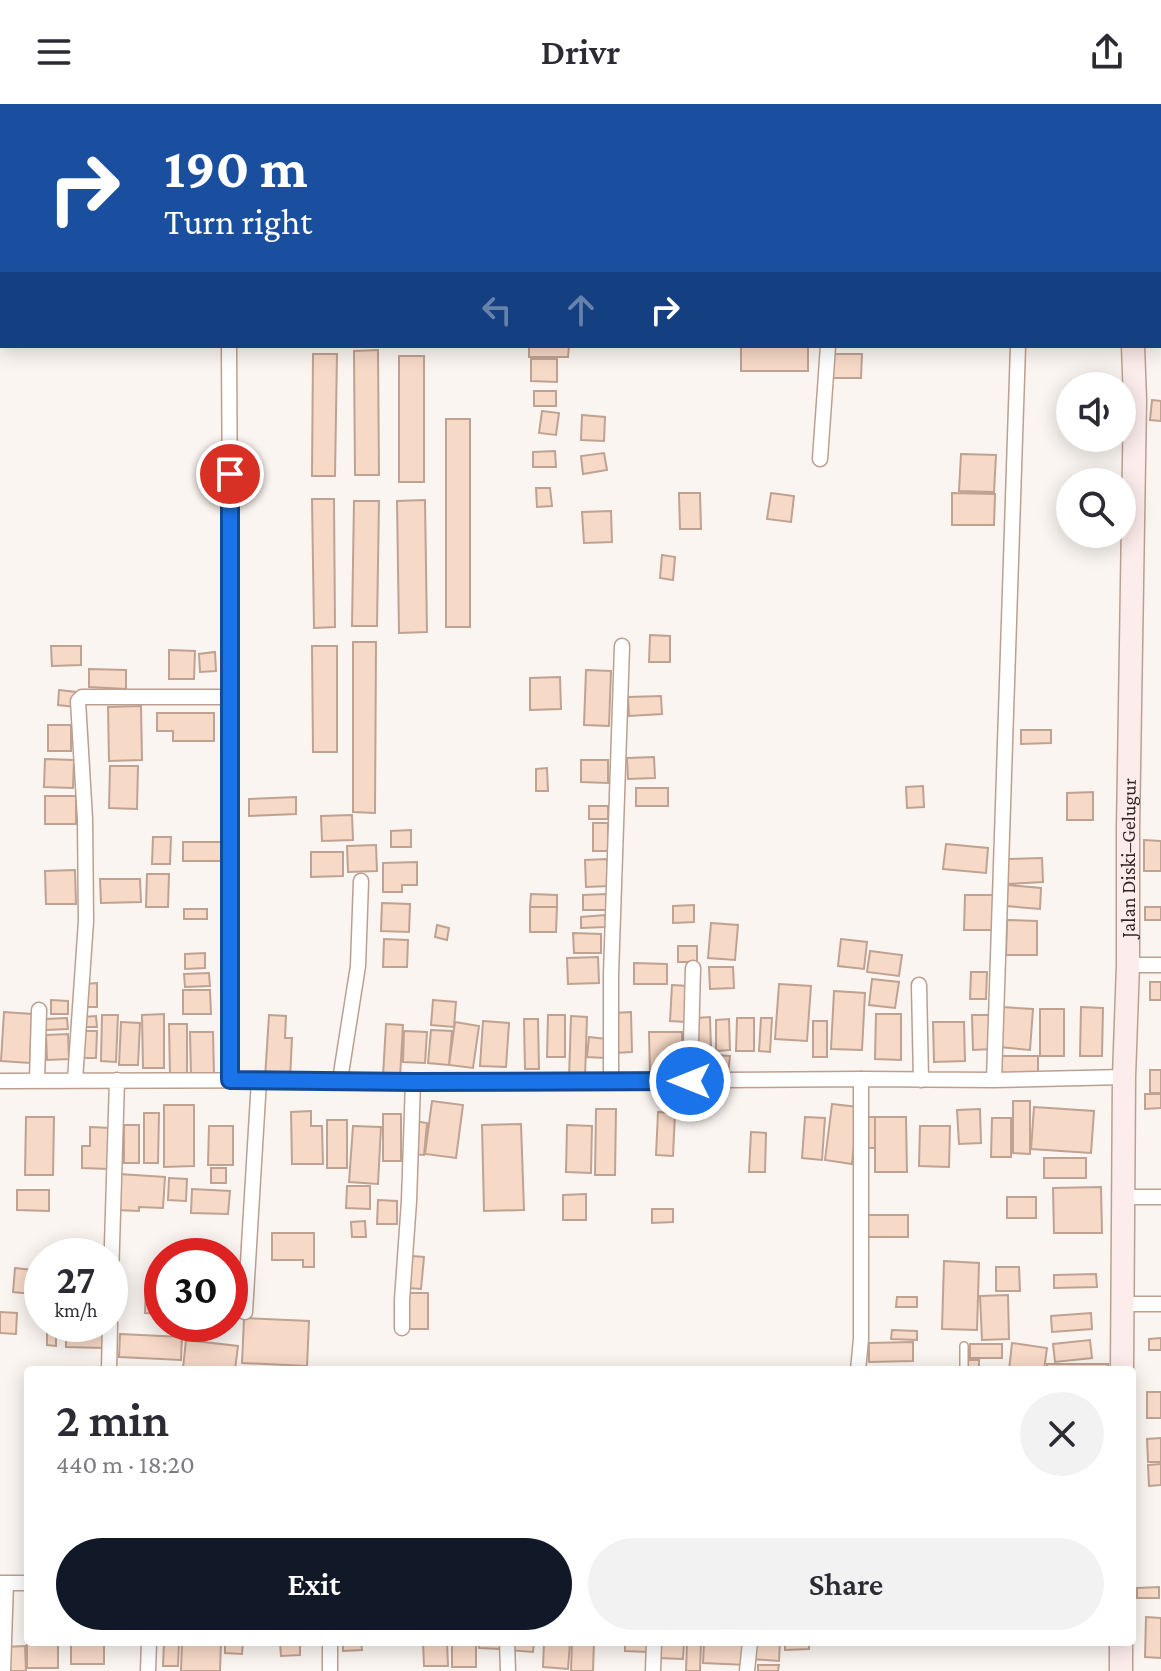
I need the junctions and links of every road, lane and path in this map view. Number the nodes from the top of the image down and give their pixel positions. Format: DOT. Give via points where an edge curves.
graph roads {
  1 [pos="229,348"];
  2 [pos="828,348"];
  3 [pos="1018,348"];
  4 [pos="1133,348"];
  5 [pos="820,459"];
  6 [pos="622,646"];
  7 [pos="231,697"];
  8 [pos="361,881"];
  9 [pos="1128,965"];
  10 [pos="1161,965"];
  11 [pos="693,968"];
  12 [pos="919,985"];
  13 [pos="39,1010"];
  14 [pos="1124,1077"];
  15 [pos="861,1079"];
  16 [pos="75,1080"];
  17 [pos="117,1080"];
  18 [pos="230,1080"];
  19 [pos="259,1080"];
  20 [pos="340,1080"];
  21 [pos="611,1080"];
  22 [pos="921,1080"];
  23 [pos="994,1080"];
  24 [pos="0,1081"];
  25 [pos="37,1081"];
  26 [pos="690,1081"];
  27 [pos="413,1082"];
  28 [pos="1123,1197"];
  29 [pos="1161,1197"];
  30 [pos="112,1238"];
  31 [pos="248,1262"];
  32 [pos="1123,1304"];
  33 [pos="1161,1304"];
  34 [pos="402,1328"];
  35 [pos="110,1342"];
  36 [pos="964,1346"];
  37 [pos="109,1366"];
  38 [pos="858,1366"];
  39 [pos="964,1366"];
  40 [pos="1122,1366"];
  41 [pos="3,1583"];
  42 [pos="24,1583"];
  43 [pos="149,1646"];
  44 [pos="330,1646"];
  45 [pos="507,1646"];
  46 [pos="654,1646"];
  47 [pos="750,1646"];
  48 [pos="1121,1646"];
  49 [pos="3,1671"];
  50 [pos="148,1671"];
  51 [pos="330,1671"];
  52 [pos="508,1671"];
  53 [pos="653,1671"];
  54 [pos="747,1671"];
  55 [pos="1121,1671"];
  1 -- 7 [label="street"];
  2 -- 5 [label="street"];
  3 -- 23 [label="street"];
  4 -- 9 [label="main road, Jalan Diski–Gelugur"];
  6 -- 21 [label="street"];
  7 -- 16 [label="street" via="79,698 86,921"];
  7 -- 18 [label="street"];
  8 -- 20 [label="street" via="358,966"];
  9 -- 10 [label="street"];
  9 -- 14 [label="main road, Jalan Diski–Gelugur"];
  11 -- 26 [label="street"];
  12 -- 22 [label="street"];
  13 -- 25 [label="street"];
  14 -- 23 [label="street"];
  14 -- 28 [label="main road, Jalan Diski–Gelugur"];
  15 -- 22 [label="street"];
  15 -- 26 [label="street"];
  15 -- 38 [label="street"];
  16 -- 17 [label="street"];
  16 -- 25 [label="street"];
  17 -- 18 [label="street"];
  17 -- 30 [label="street"];
  18 -- 19 [label="street"];
  19 -- 20 [label="street"];
  19 -- 31 [label="street"];
  20 -- 27 [label="street"];
  21 -- 26 [label="street"];
  21 -- 27 [label="street"];
  22 -- 23 [label="street"];
  24 -- 25 [label="street"];
  27 -- 34 [label="street"];
  28 -- 29 [label="street"];
  28 -- 32 [label="main road, Jalan Diski–Gelugur"];
  32 -- 33 [label="street"];
  32 -- 40 [label="main road, Jalan Diski–Gelugur"];
  35 -- 37 [label="street"];
  36 -- 39 [label="lane"];
  41 -- 42 [label="street"];
  41 -- 49 [label="street"];
  43 -- 50 [label="street"];
  44 -- 51 [label="street"];
  45 -- 52 [label="street"];
  46 -- 53 [label="street"];
  47 -- 54 [label="street"];
  48 -- 55 [label="main road"];
}
